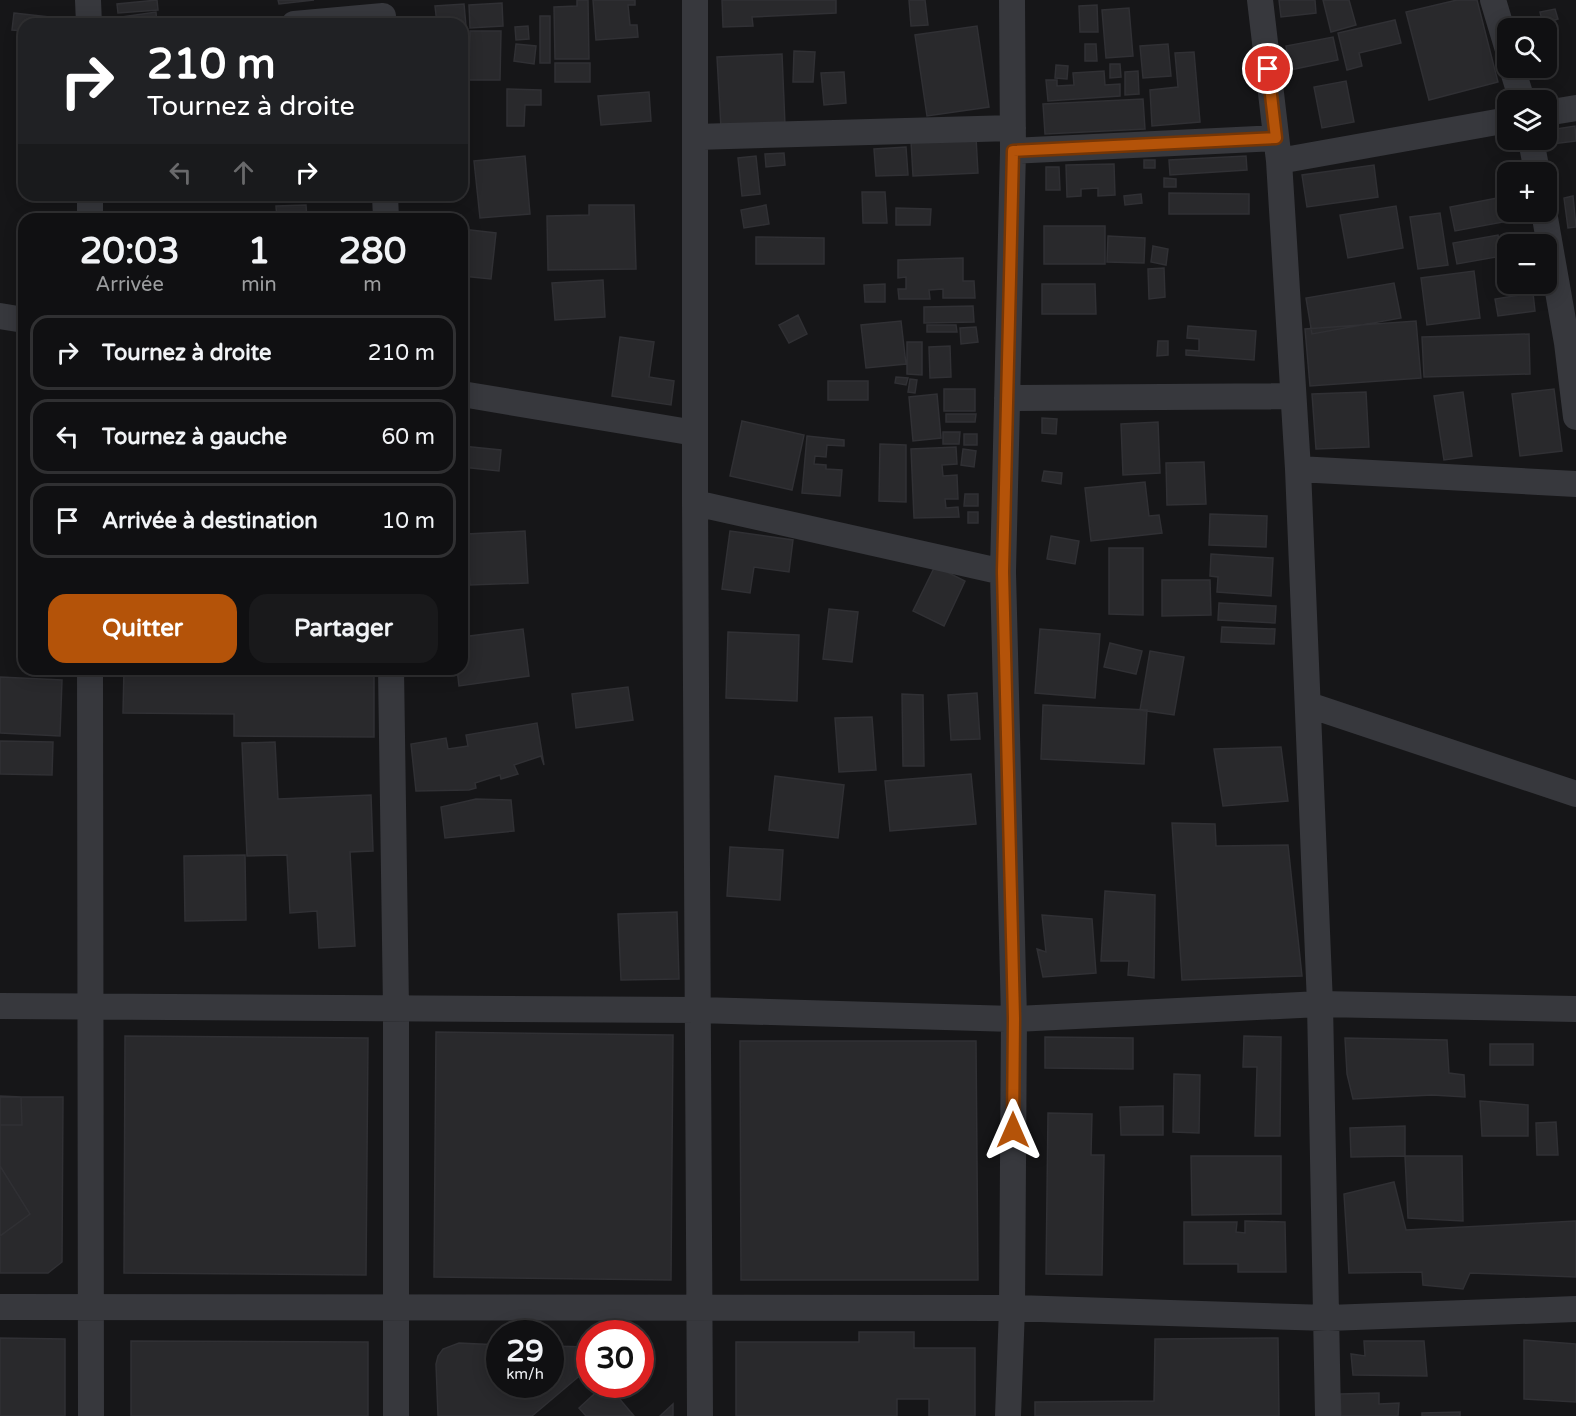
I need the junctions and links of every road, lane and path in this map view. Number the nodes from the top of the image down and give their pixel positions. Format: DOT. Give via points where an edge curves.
graph roads {
  1 [pos="88,0"];
  2 [pos="695,0"];
  3 [pos="1012,0"];
  4 [pos="1260,0"];
  5 [pos="1493,0"];
  6 [pos="384,13"];
  7 [pos="89,18"];
  8 [pos="343,18"];
  9 [pos="1498,18"];
  10 [pos="1576,108"];
  11 [pos="1557,111"];
  12 [pos="1497,121"];
  13 [pos="695,137"];
  14 [pos="1013,140"];
  15 [pos="1277,150"];
  16 [pos="1546,222"];
  17 [pos="0,316"];
  18 [pos="18,319"];
  19 [pos="468,395"];
  20 [pos="1293,396"];
  21 [pos="1007,398"];
  22 [pos="1576,417"];
  23 [pos="695,433"];
  24 [pos="1298,469"];
  25 [pos="1576,484"];
  26 [pos="695,503"];
  27 [pos="1003,572"];
  28 [pos="90,675"];
  29 [pos="391,675"];
  30 [pos="1309,705"];
  31 [pos="1576,794"];
  32 [pos="1320,1004"];
  33 [pos="0,1006"];
  34 [pos="91,1007"];
  35 [pos="396,1008"];
  36 [pos="1576,1009"];
  37 [pos="698,1010"];
  38 [pos="1014,1018"];
  39 [pos="0,1307"];
  40 [pos="91,1307"];
  41 [pos="396,1307"];
  42 [pos="700,1308"];
  43 [pos="1012,1308"];
  44 [pos="1576,1309"];
  45 [pos="1328,1318"];
  46 [pos="91,1416"];
  47 [pos="396,1416"];
  48 [pos="700,1416"];
  49 [pos="1008,1416"];
  50 [pos="1328,1416"];
  1 -- 7 [label="street"];
  2 -- 13 [label="street"];
  3 -- 14 [label="street"];
  4 -- 15 [label="street"];
  5 -- 9 [label="street"];
  6 -- 8 [label="street"];
  10 -- 11 [label="street"];
  12 -- 15 [label="street"];
  13 -- 14 [label="street"];
  13 -- 23 [label="street"];
  14 -- 15 [label="street"];
  14 -- 21 [label="street"];
  15 -- 20 [label="street"];
  16 -- 22 [label="street"];
  17 -- 18 [label="street"];
  19 -- 23 [label="street"];
  20 -- 21 [label="street"];
  20 -- 24 [label="street"];
  21 -- 27 [label="street"];
  23 -- 26 [label="street"];
  24 -- 25 [label="street"];
  24 -- 30 [label="street"];
  26 -- 27 [label="street"];
  26 -- 37 [label="street"];
  27 -- 38 [label="street"];
  28 -- 34 [label="street"];
  29 -- 35 [label="street"];
  30 -- 31 [label="street"];
  30 -- 32 [label="street"];
  32 -- 36 [label="street"];
  32 -- 38 [label="street"];
  32 -- 45 [label="street"];
  33 -- 34 [label="street"];
  34 -- 35 [label="street"];
  34 -- 40 [label="street"];
  35 -- 37 [label="street"];
  35 -- 41 [label="street"];
  37 -- 38 [label="street"];
  37 -- 42 [label="street"];
  38 -- 43 [label="street"];
  39 -- 40 [label="street"];
  40 -- 41 [label="street"];
  40 -- 46 [label="street"];
  41 -- 42 [label="street"];
  41 -- 47 [label="street"];
  42 -- 43 [label="street"];
  42 -- 48 [label="street"];
  43 -- 45 [label="street"];
  43 -- 49 [label="street"];
  44 -- 45 [label="street"];
  45 -- 50 [label="street"];
}
